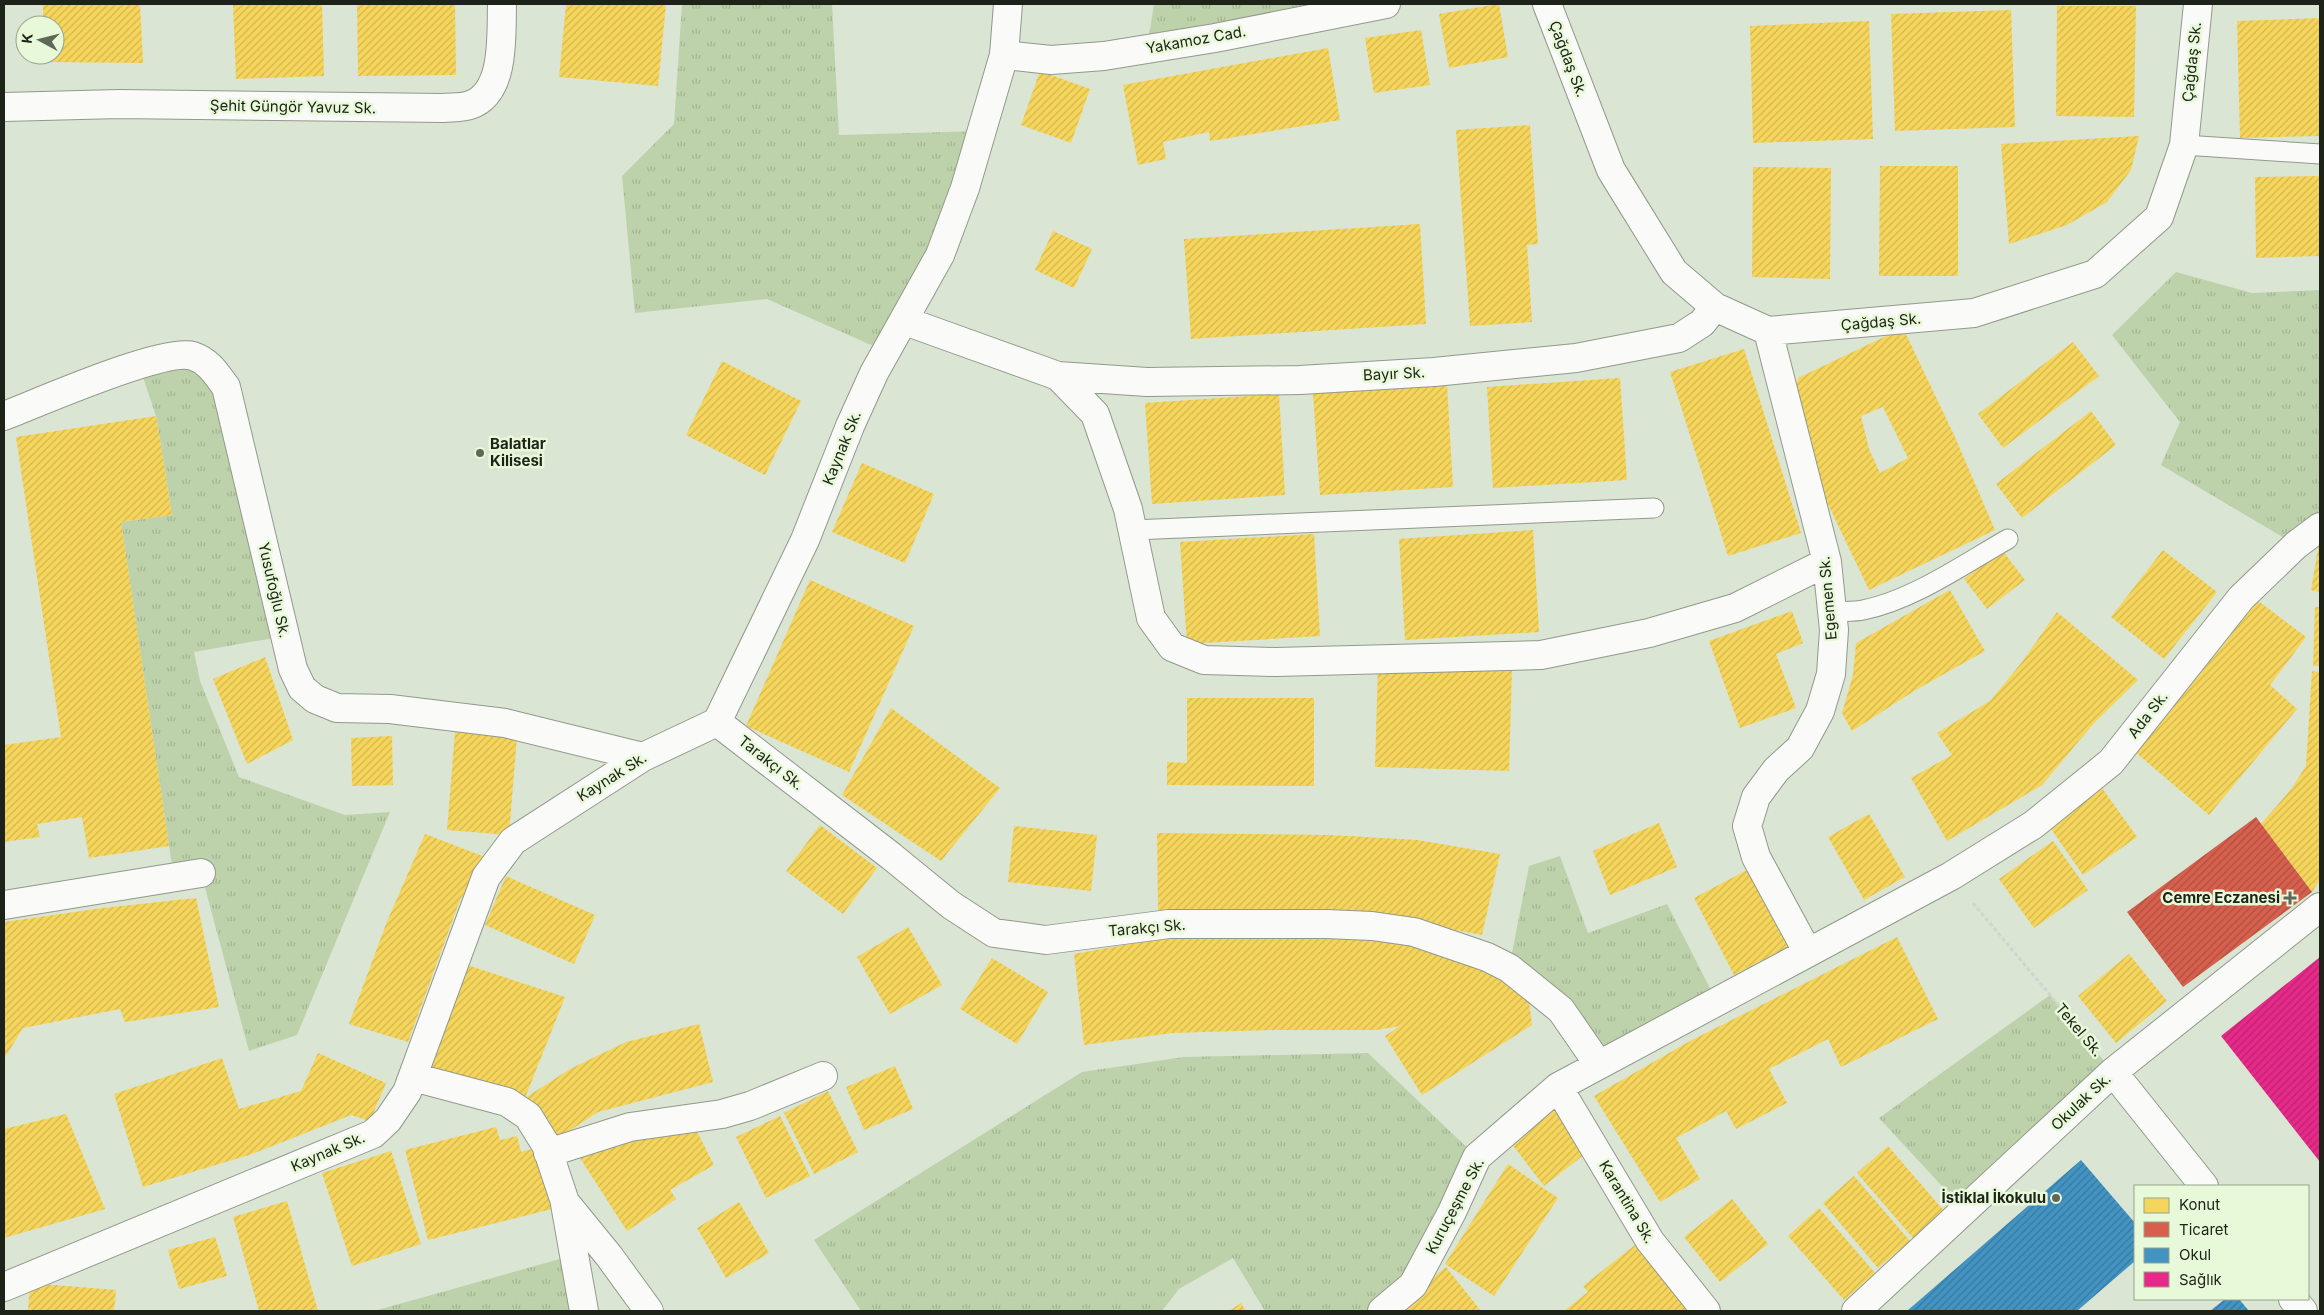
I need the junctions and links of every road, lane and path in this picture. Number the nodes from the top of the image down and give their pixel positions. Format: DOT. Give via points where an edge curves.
graph roads {
  1 [pos="502,4"];
  2 [pos="1008,4"];
  3 [pos="1386,4"];
  4 [pos="1547,4"];
  5 [pos="2198,4"];
  6 [pos="1004,55"];
  7 [pos="4,107"];
  8 [pos="2184,145"];
  9 [pos="2320,154"];
  10 [pos="1715,306"];
  11 [pos="905,321"];
  12 [pos="1768,331"];
  13 [pos="1058,376"];
  14 [pos="4,416"];
  15 [pos="1654,508"];
  16 [pos="2320,527"];
  17 [pos="1133,530"];
  18 [pos="2008,539"];
  19 [pos="1827,562"];
  20 [pos="1832,612"];
  21 [pos="718,722"];
  22 [pos="643,757"];
  23 [pos="201,873"];
  24 [pos="1952,876"];
  25 [pos="4,905"];
  26 [pos="2320,907"];
  27 [pos="1808,953"];
  28 [pos="1599,1065"];
  29 [pos="2114,1072"];
  30 [pos="823,1076"];
  31 [pos="412,1077"];
  32 [pos="1558,1086"];
  33 [pos="548,1153"];
  34 [pos="2203,1185"];
  35 [pos="565,1202"];
  36 [pos="4,1288"];
  37 [pos="2295,1300"];
  38 [pos="584,1311"];
  39 [pos="649,1311"];
  40 [pos="1382,1311"];
  41 [pos="1706,1311"];
  42 [pos="1856,1311"];
  43 [pos="2303,1311"];
  1 -- 7 [label="street, Şehit Güngör Yavuz Sk." via="501,51 497,71 488,93 471,105 443,108 118,104"];
  2 -- 6 [label="street, Kaynak Sk."];
  3 -- 6 [label="street, Yakamoz Cad." via="1104,56 1051,60"];
  4 -- 10 [label="street, Çağdaş Sk." via="1611,170 1674,272"];
  5 -- 8 [label="street, Çağdaş Sk."];
  6 -- 11 [label="street, Kaynak Sk." via="965,188 940,255"];
  8 -- 9 [label="lane"];
  8 -- 12 [label="street, Çağdaş Sk." via="2158,217 2095,274 1974,313"];
  10 -- 12 [label="street, Çağdaş Sk."];
  10 -- 13 [label="street, Bayır Sk." via="1702,323 1680,338 1566,359 1434,372 1300,380 1147,382"];
  11 -- 13 [label="street"];
  11 -- 21 [label="street, Kaynak Sk." via="874,373 804,540"];
  12 -- 19 [label="street, Egemen Sk."];
  13 -- 17 [label="street" via="1095,414"];
  14 -- 22 [label="street, Yusufoğlu Sk." via="139,364 179,355 193,356 210,366 226,387 293,669 302,688 315,699 337,708 390,709 505,723"];
  15 -- 17 [label="lane"];
  16 -- 24 [label="street, Ada Sk." via="2296,545 2241,598 2111,762 2033,824"];
  17 -- 19 [label="street" via="1152,618 1172,647 1204,660 1276,662 1541,655 1649,633 1735,608"];
  18 -- 20 [label="lane" via="1941,579 1895,599 1863,610"];
  19 -- 20 [label="street, Egemen Sk."];
  20 -- 27 [label="street, Egemen Sk." via="1831,674 1820,711 1800,748 1776,770 1756,797 1747,826 1756,857"];
  21 -- 22 [label="street, Kaynak Sk."];
  21 -- 28 [label="street, Tarakçı Sk." via="951,905 994,933 1046,940 1169,924 1326,924 1414,932 1509,968 1561,1010"];
  22 -- 31 [label="street, Kaynak Sk." via="513,841 486,877"];
  23 -- 25 [label="street"];
  24 -- 27 [label="street, Ada Sk."];
  24 -- 29 [label="path, Tekel Sk."];
  26 -- 29 [label="street, Okulak Sk."];
  27 -- 28 [label="street, Kuruçeşme Sk."];
  28 -- 32 [label="street, Kuruçeşme Sk."];
  29 -- 34 [label="street, Tekel Sk."];
  29 -- 42 [label="street, Okulak Sk."];
  30 -- 33 [label="street" via="722,1114 630,1126"];
  31 -- 33 [label="street" via="507,1102 528,1116"];
  31 -- 36 [label="street, Kaynak Sk." via="407,1092 388,1120 373,1134"];
  32 -- 40 [label="street, Kuruçeşme Sk." via="1477,1157 1413,1285"];
  32 -- 41 [label="street, Karantina Sk." via="1650,1241"];
  33 -- 35 [label="street"];
  35 -- 38 [label="street"];
  35 -- 39 [label="street"];
  37 -- 43 [label="street"];
}
